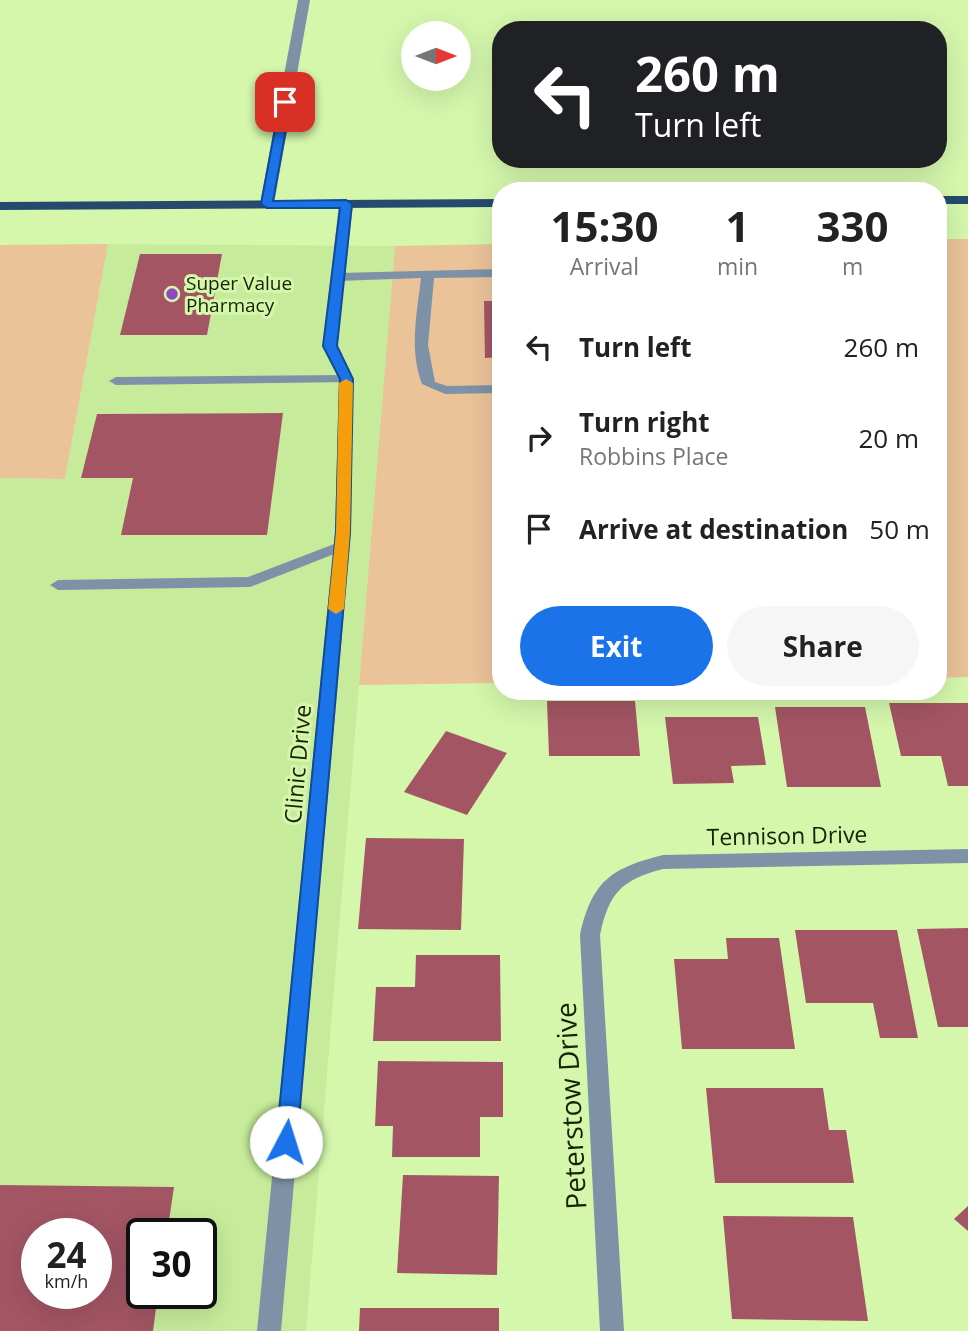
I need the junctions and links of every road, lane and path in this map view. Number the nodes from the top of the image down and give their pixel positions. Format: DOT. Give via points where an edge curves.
graph roads {
  1 [pos="303,0"];
  2 [pos="947,200"];
  3 [pos="968,200"];
  4 [pos="492,203"];
  5 [pos="267,204"];
  6 [pos="346,204"];
  7 [pos="0,206"];
  8 [pos="492,273"];
  9 [pos="428,274"];
  10 [pos="338,277"];
  11 [pos="346,379"];
  12 [pos="116,381"];
  13 [pos="492,388"];
  14 [pos="342,546"];
  15 [pos="58,585"];
  16 [pos="968,856"];
  17 [pos="612,883"];
  18 [pos="269,1331"];
  19 [pos="612,1331"];
  1 -- 5 [label="street"];
  2 -- 3 [label="main road"];
  4 -- 6 [label="main road"];
  5 -- 6 [label="main road"];
  5 -- 7 [label="main road"];
  6 -- 10 [label="street, Clinic Drive"];
  8 -- 9 [label="lane"];
  9 -- 10 [label="lane"];
  9 -- 13 [label="lane" via="422,329 423,373 429,384 445,390"];
  10 -- 11 [label="street, Clinic Drive" via="330,346"];
  11 -- 12 [label="lane"];
  11 -- 14 [label="street, Clinic Drive"];
  14 -- 15 [label="lane" via="250,582"];
  14 -- 18 [label="street, Clinic Drive"];
  16 -- 17 [label="street, Tennison Drive" via="663,862 637,868"];
  17 -- 19 [label="street, Peterstow Drive" via="595,906 590,935"];
}
